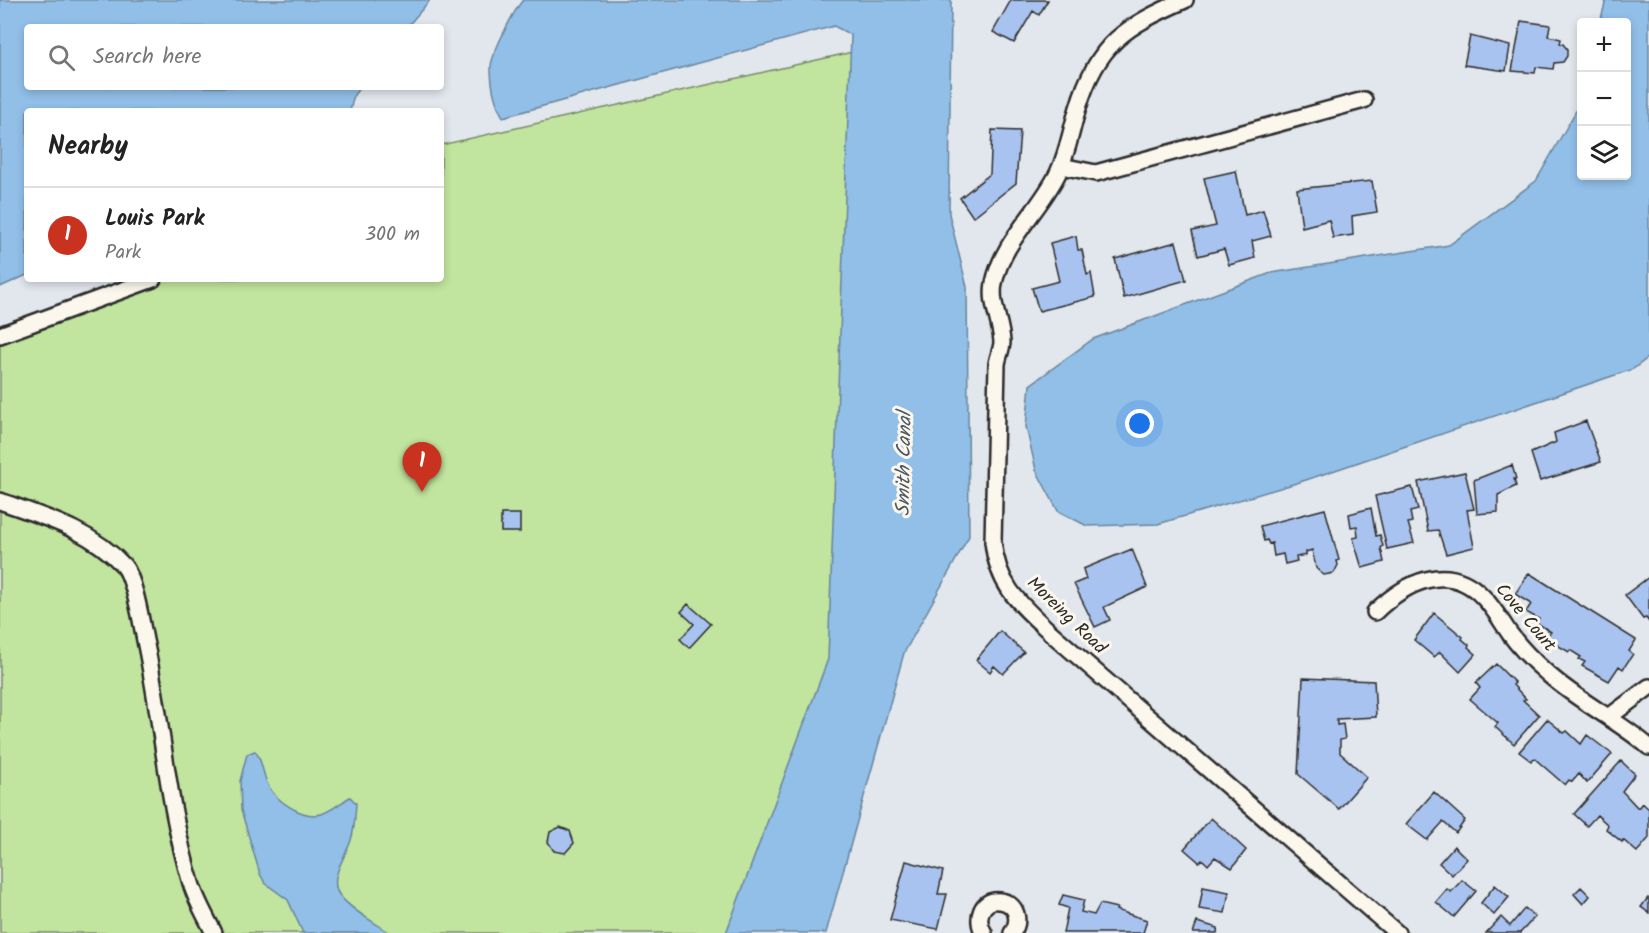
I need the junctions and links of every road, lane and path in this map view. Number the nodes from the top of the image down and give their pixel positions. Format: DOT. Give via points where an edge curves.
graph roads {
  1 [pos="1185,0"];
  2 [pos="1364,99"];
  3 [pos="1061,166"];
  4 [pos="145,282"];
  5 [pos="0,335"];
  6 [pos="0,501"];
  7 [pos="1375,612"];
  8 [pos="1649,687"];
  9 [pos="1609,717"];
  10 [pos="1649,747"];
  11 [pos="213,933"];
  12 [pos="984,933"];
  13 [pos="1012,933"];
  14 [pos="1397,933"];
  1 -- 3 [label="street, Moreing Road" via="1142,20 1100,56 1081,99"];
  2 -- 3 [label="street" via="1096,173"];
  3 -- 14 [label="street, Moreing Road" via="1000,259 993,286 993,305 1002,342 997,364 993,542 1002,578 1051,633"];
  4 -- 5 [label="street"];
  6 -- 11 [label="street" via="71,527 106,549 126,568 147,647 191,884"];
  7 -- 9 [label="street, Cove Court" via="1390,598 1437,577 1471,586 1530,658"];
  8 -- 9 [label="street"];
  9 -- 10 [label="street, Cove Court"];
  12 -- 13 [label="street" via="979,925 981,910 986,904 1001,900 1017,915"];
}
